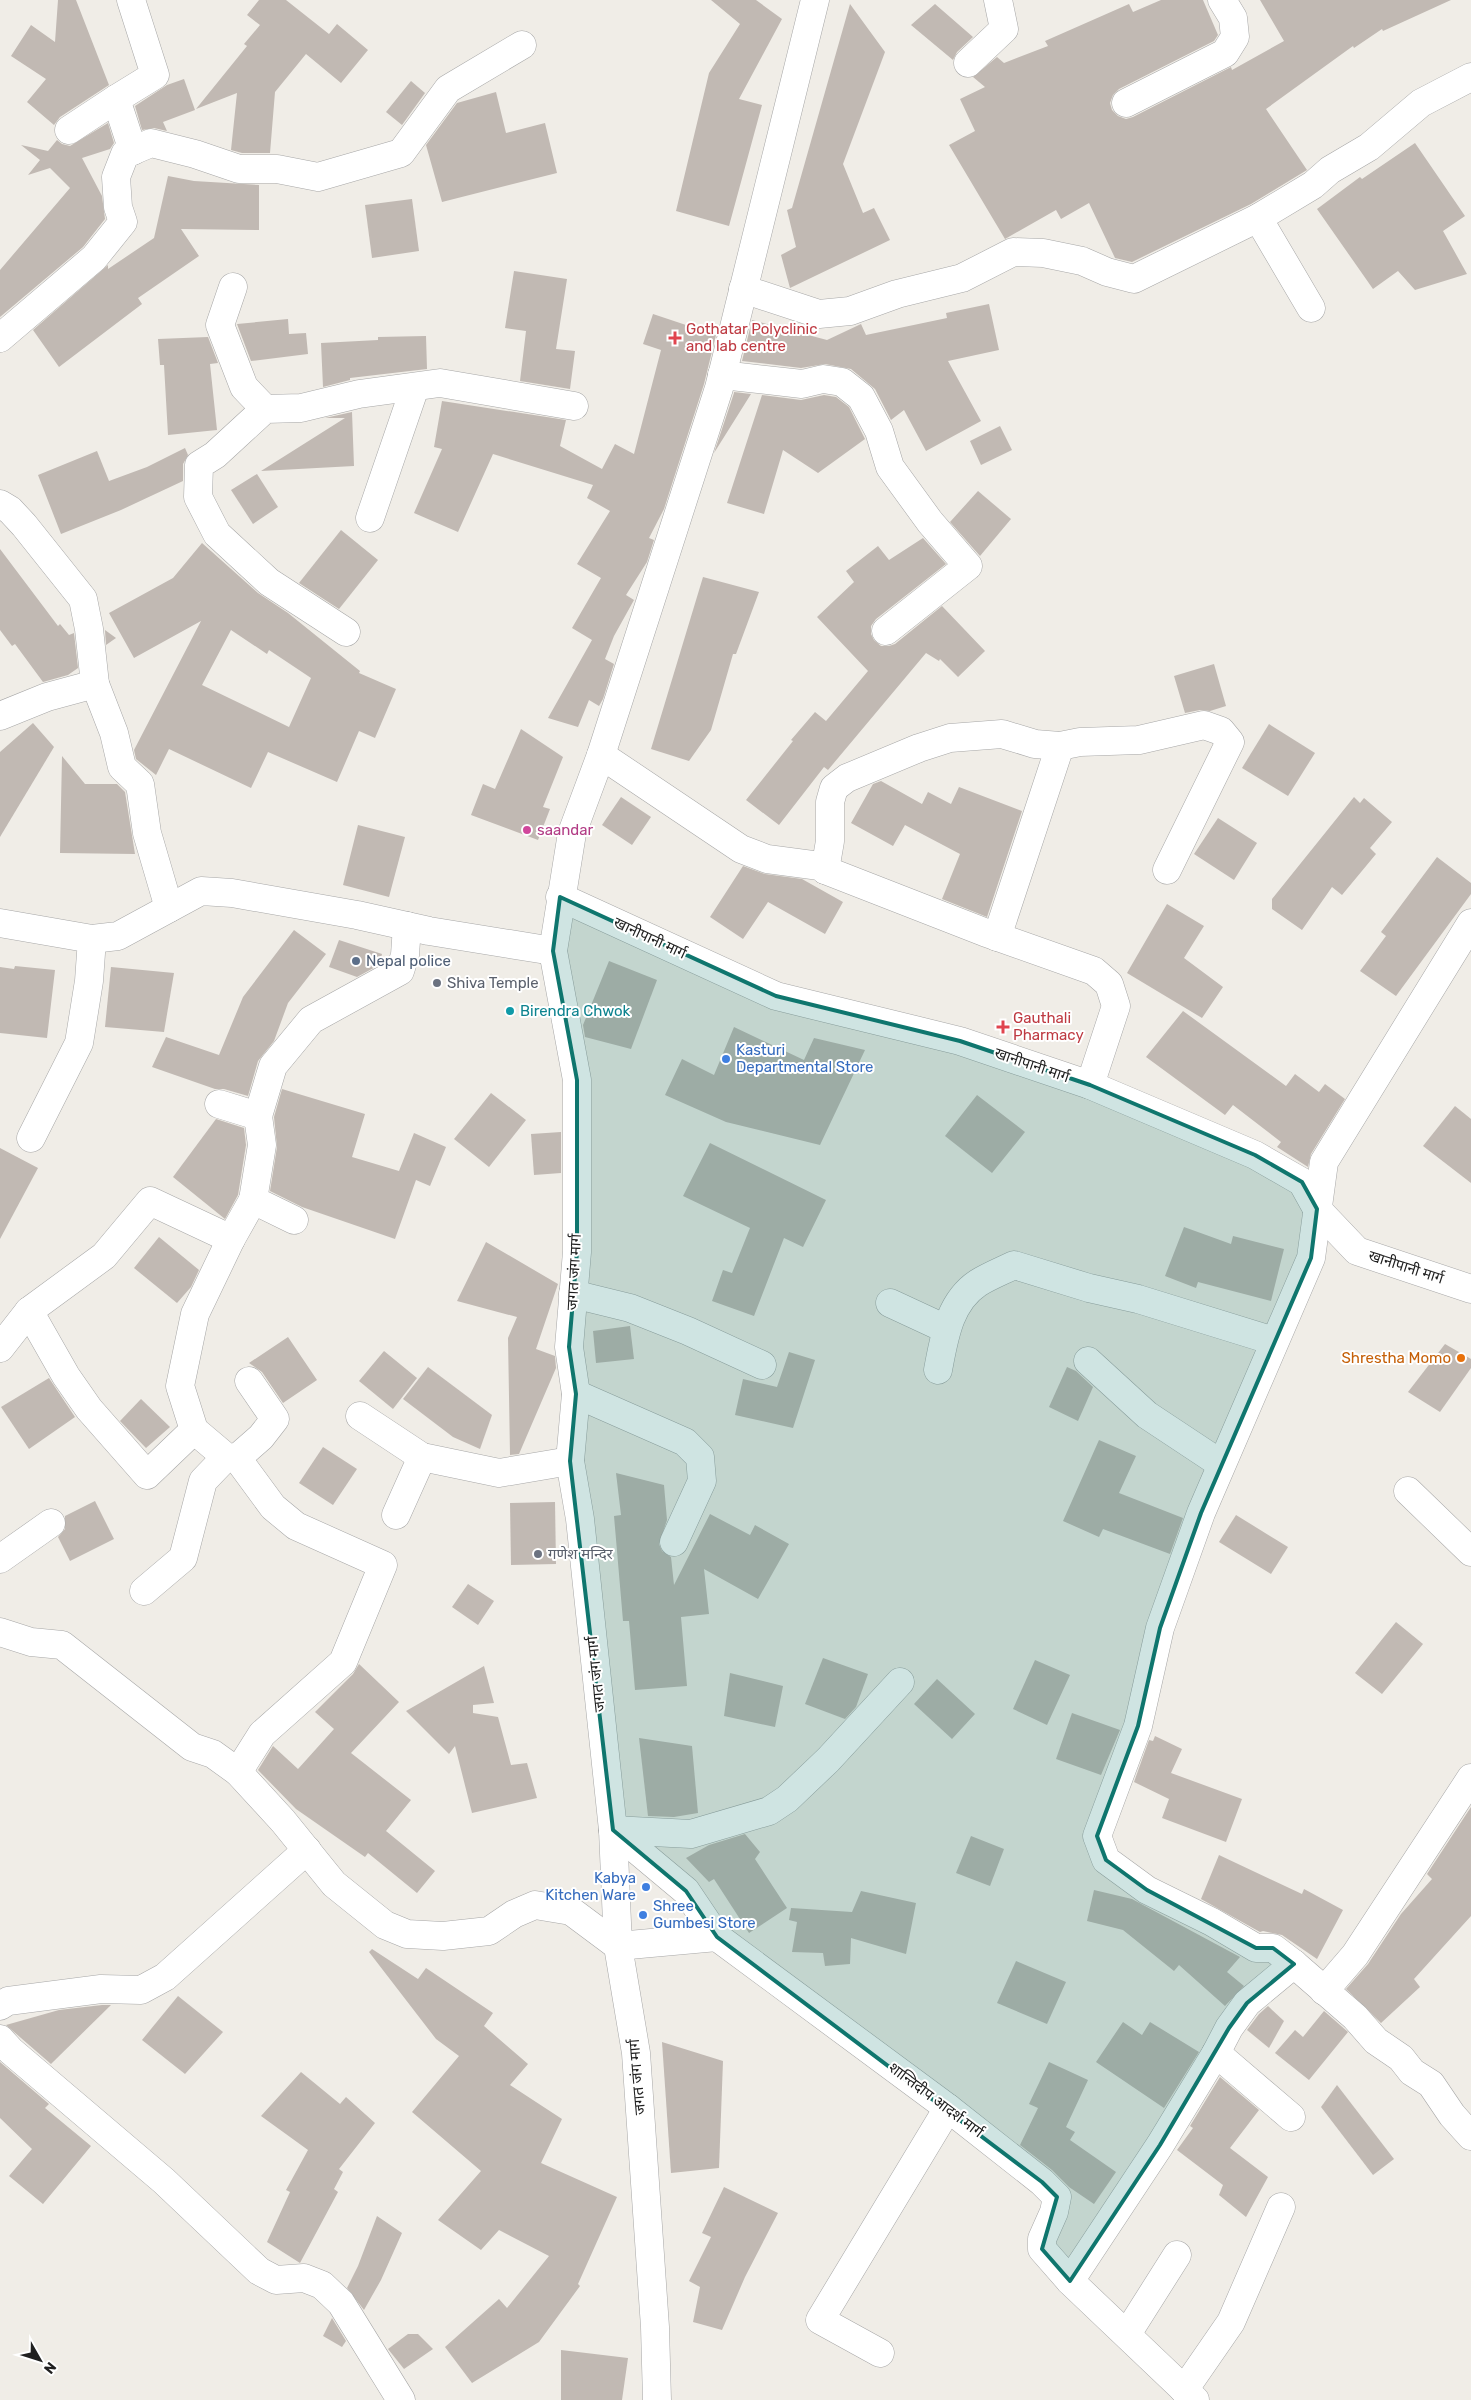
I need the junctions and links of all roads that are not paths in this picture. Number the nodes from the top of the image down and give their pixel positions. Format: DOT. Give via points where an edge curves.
graph roads {
  1 [pos="131,0"];
  2 [pos="998,0"];
  3 [pos="1222,0"];
  4 [pos="810,3"];
  5 [pos="522,45"];
  6 [pos="968,63"];
  7 [pos="1471,77"];
  8 [pos="116,99"];
  9 [pos="1126,102"];
  10 [pos="69,130"];
  11 [pos="133,151"];
  12 [pos="1258,218"];
  13 [pos="233,287"];
  14 [pos="743,289"];
  15 [pos="1310,308"];
  16 [pos="1,337"];
  17 [pos="722,375"];
  18 [pos="414,387"];
  19 [pos="574,406"];
  20 [pos="265,409"];
  21 [pos="0,504"];
  22 [pos="370,518"];
  23 [pos="886,631"];
  24 [pos="346,632"];
  25 [pos="95,684"];
  26 [pos="0,716"];
  27 [pos="1060,746"];
  28 [pos="601,755"];
  29 [pos="825,870"];
  30 [pos="1167,870"];
  31 [pos="560,897"];
  32 [pos="169,908"];
  33 [pos="0,923"];
  34 [pos="1471,923"];
  35 [pos="407,926"];
  36 [pos="997,937"];
  37 [pos="92,939"];
  38 [pos="553,951"];
  39 [pos="1090,1085"];
  40 [pos="219,1104"];
  41 [pos="258,1116"];
  42 [pos="31,1138"];
  43 [pos="253,1200"];
  44 [pos="1317,1209"];
  45 [pos="294,1220"];
  46 [pos="230,1239"];
  47 [pos="1471,1289"];
  48 [pos="573,1294"];
  49 [pos="890,1303"];
  50 [pos="29,1311"];
  51 [pos="946,1329"];
  52 [pos="1274,1341"];
  53 [pos="0,1348"];
  54 [pos="1088,1362"];
  55 [pos="762,1365"];
  56 [pos="938,1370"];
  57 [pos="248,1382"];
  58 [pos="576,1394"];
  59 [pos="360,1416"];
  60 [pos="194,1430"];
  61 [pos="232,1457"];
  62 [pos="422,1457"];
  63 [pos="570,1461"];
  64 [pos="1221,1464"];
  65 [pos="1408,1490"];
  66 [pos="396,1515"];
  67 [pos="51,1523"];
  68 [pos="674,1542"];
  69 [pos="1471,1552"];
  70 [pos="0,1559"];
  71 [pos="144,1591"];
  72 [pos="0,1632"];
  73 [pos="900,1682"];
  74 [pos="238,1772"];
  75 [pos="1470,1783"];
  76 [pos="613,1830"];
  77 [pos="306,1850"];
  78 [pos="717,1937"];
  79 [pos="618,1946"];
  80 [pos="1294,1964"];
  81 [pos="1324,1991"];
  82 [pos="0,2006"];
  83 [pos="0,2039"];
  84 [pos="1216,2053"];
  85 [pos="948,2108"];
  86 [pos="1291,2117"];
  87 [pos="1471,2136"];
  88 [pos="1281,2207"];
  89 [pos="1177,2255"];
  90 [pos="1070,2281"];
  91 [pos="1127,2334"];
  92 [pos="880,2353"];
  93 [pos="1189,2395"];
  94 [pos="401,2400"];
  95 [pos="657,2400"];
  1 -- 8 [label="street" via="155,75"];
  2 -- 6 [label="street" via="1004,29"];
  3 -- 9 [label="street" via="1233,18 1235,36 1225,53"];
  4 -- 14 [label="street, जगत जंग मार्ग"];
  5 -- 11 [label="street" via="448,90 401,153 318,177 277,169 239,169 151,143"];
  7 -- 12 [label="street" via="1422,103 1369,147"];
  8 -- 10 [label="street"];
  8 -- 11 [label="street"];
  11 -- 16 [label="street" via="125,154 116,177 118,207 123,222 94,258"];
  12 -- 14 [label="street" via="1134,278 1082,261 1013,252 962,278 897,294 850,311 819,314"];
  12 -- 15 [label="street"];
  13 -- 20 [label="street" via="220,325 244,387"];
  14 -- 17 [label="street, जगत जंग मार्ग"];
  17 -- 23 [label="street" via="802,384 824,379 842,382 861,397 879,431 890,468 968,566"];
  17 -- 28 [label="street, जगत जंग मार्ग"];
  18 -- 19 [label="street" via="440,383"];
  18 -- 20 [label="street" via="359,394 301,408"];
  18 -- 22 [label="street"];
  20 -- 24 [label="street" via="215,455 199,465 198,497 217,534 269,582"];
  21 -- 25 [label="street" via="24,525 83,599"];
  25 -- 26 [label="street" via="47,697"];
  25 -- 32 [label="street" via="114,733 122,766 140,784 147,833"];
  27 -- 29 [label="street" via="1035,744 1002,734 950,738 847,778 834,788 830,802 830,841"];
  27 -- 30 [label="street" via="1139,740 1204,725 1221,731 1230,742"];
  27 -- 36 [label="street"];
  28 -- 29 [label="street" via="741,849 767,859 820,866"];
  28 -- 31 [label="street, जगत जंग मार्ग" via="572,833"];
  29 -- 36 [label="street"];
  31 -- 38 [label="street, जगत जंग मार्ग"];
  31 -- 39 [label="street, खानीपानी मार्ग" via="776,996 960,1041"];
  32 -- 35 [label="street" via="201,891 232,893"];
  32 -- 37 [label="street" via="118,936"];
  33 -- 37 [label="street"];
  34 -- 44 [label="street" via="1324,1162"];
  35 -- 38 [label="street"];
  35 -- 41 [label="street" via="405,955 400,970 311,1020 273,1066"];
  36 -- 39 [label="street" via="1094,971 1109,984 1116,1006"];
  37 -- 42 [label="street" via="80,1043"];
  38 -- 48 [label="street, जगत जंग मार्ग" via="577,1080 577,1252"];
  39 -- 44 [label="street, खानीपानी मार्ग" via="1255,1155 1302,1182"];
  40 -- 41 [label="street"];
  41 -- 43 [label="street" via="262,1145"];
  43 -- 45 [label="street"];
  43 -- 46 [label="street"];
  44 -- 47 [label="street, खानीपानी मार्ग" via="1357,1251"];
  44 -- 52 [label="street" via="1311,1258"];
  46 -- 50 [label="street" via="150,1201 104,1256"];
  46 -- 60 [label="street" via="195,1314 180,1386"];
  48 -- 55 [label="street" via="630,1308"];
  48 -- 58 [label="street, जगत जंग मार्ग" via="569,1347"];
  49 -- 51 [label="street"];
  50 -- 53 [label="street"];
  50 -- 60 [label="street" via="89,1409 147,1475"];
  51 -- 52 [label="street" via="955,1307 977,1284 1014,1265"];
  51 -- 56 [label="street"];
  52 -- 64 [label="street"];
  54 -- 64 [label="street" via="1147,1416"];
  57 -- 61 [label="street" via="275,1419 261,1437"];
  58 -- 63 [label="street, जगत जंग मार्ग"];
  58 -- 68 [label="street" via="685,1442 700,1458 702,1481"];
  59 -- 62 [label="street"];
  60 -- 61 [label="street"];
  61 -- 71 [label="street" via="203,1481 183,1558"];
  61 -- 74 [label="street" via="273,1507 296,1526 383,1565 343,1662 262,1734"];
  62 -- 63 [label="street" via="499,1473"];
  62 -- 66 [label="street"];
  63 -- 76 [label="street, जगत जंग मार्ग" via="580,1519"];
  64 -- 80 [label="street" via="1200,1513 1160,1628 1138,1726 1097,1836 1106,1860 1147,1890 1256,1948 1273,1948"];
  65 -- 69 [label="street"];
  67 -- 70 [label="street"];
  72 -- 74 [label="street" via="30,1642 62,1645 192,1747 213,1754"];
  73 -- 76 [label="street" via="828,1760 770,1811 691,1834"];
  74 -- 77 [label="street"];
  75 -- 81 [label="street" via="1355,1955"];
  76 -- 78 [label="street, शान्तिदीप आदर्श मार्ग" via="686,1890"];
  76 -- 79 [label="street, जगत जंग मार्ग"];
  77 -- 79 [label="street" via="334,1884 385,1925 407,1934 443,1936 490,1930 535,1905 571,1911"];
  77 -- 82 [label="street" via="165,1977 141,1990 101,1989 8,2001"];
  78 -- 79 [label="street"];
  78 -- 85 [label="street, शान्तिदीप आदर्श मार्ग"];
  79 -- 95 [label="street, जगत जंग मार्ग" via="636,2053"];
  80 -- 81 [label="street"];
  80 -- 84 [label="street" via="1247,2003"];
  81 -- 87 [label="street" via="1355,2017 1376,2042 1431,2084"];
  83 -- 94 [label="street" via="164,2181 259,2271 276,2280 304,2278 322,2286 340,2303"];
  84 -- 86 [label="street"];
  84 -- 90 [label="street"];
  85 -- 90 [label="street, शान्तिदीप आदर्श मार्ग" via="1057,2197 1042,2249"];
  85 -- 92 [label="street" via="820,2320"];
  88 -- 93 [label="street" via="1231,2322"];
  89 -- 91 [label="street"];
  90 -- 91 [label="street, शान्तिदीप आदर्श मार्ग"];
  91 -- 93 [label="street, शान्तिदीप आदर्श मार्ग"];
}
